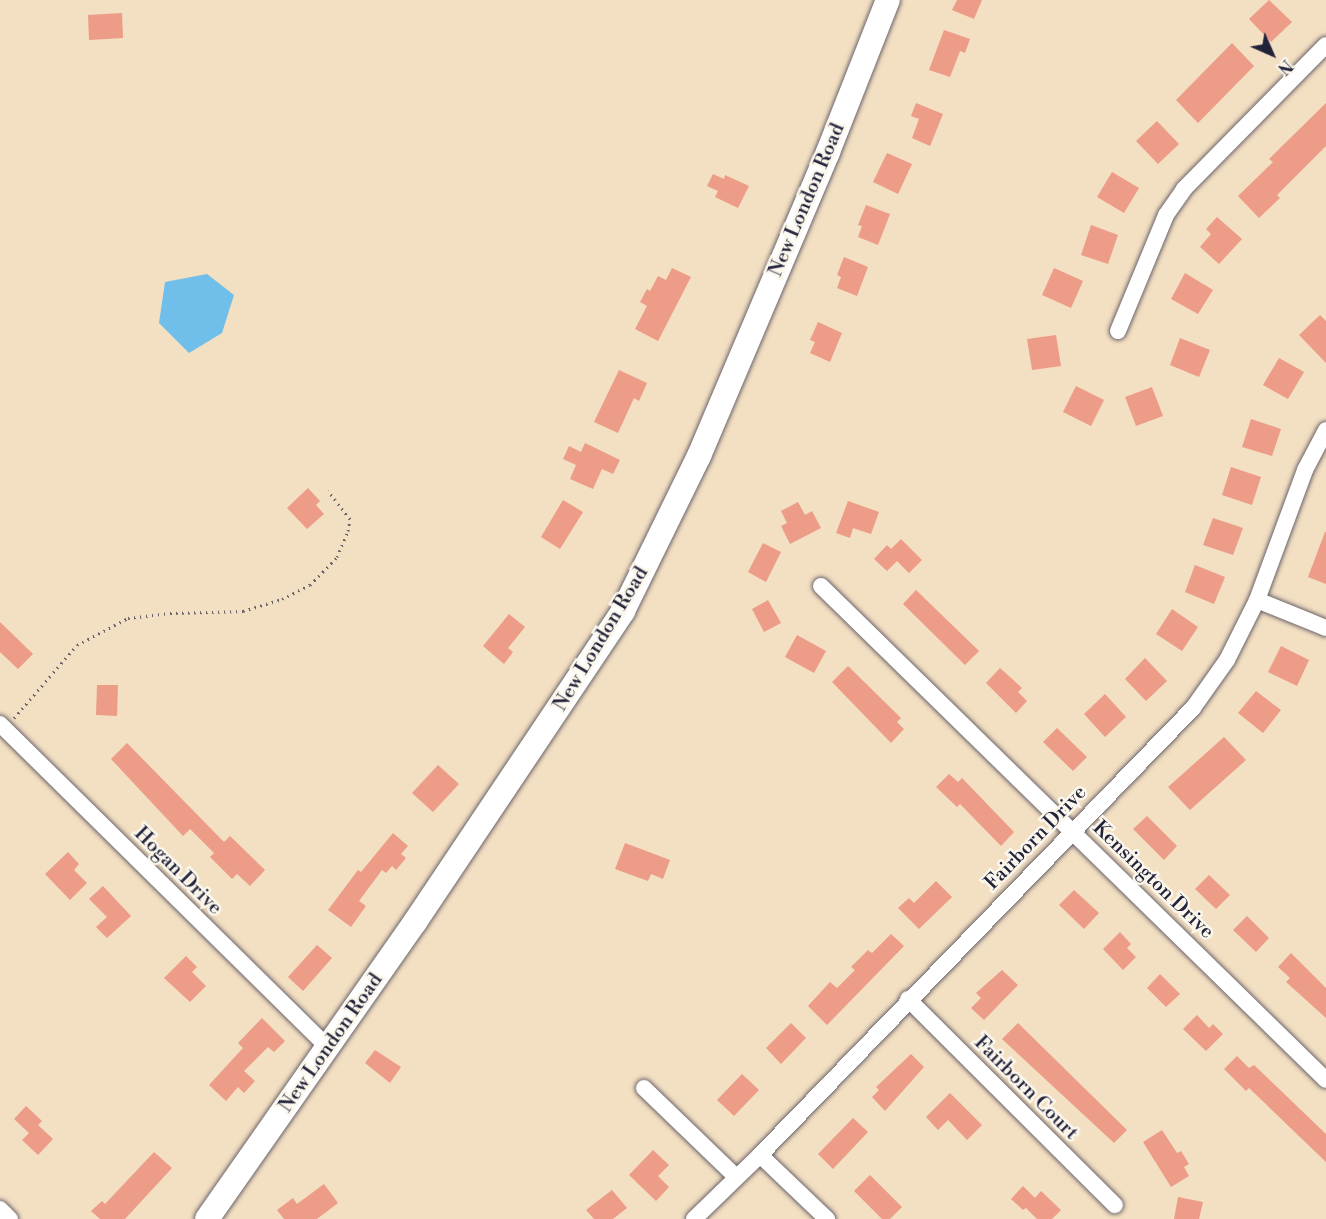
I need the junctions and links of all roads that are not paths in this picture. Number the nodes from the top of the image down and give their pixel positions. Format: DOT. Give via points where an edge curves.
graph roads {
  1 [pos="888,0"];
  2 [pos="1326,45"];
  3 [pos="1118,331"];
  4 [pos="1326,430"];
  5 [pos="821,586"];
  6 [pos="1257,600"];
  7 [pos="1326,628"];
  8 [pos="2,729"];
  9 [pos="1072,831"];
  10 [pos="908,999"];
  11 [pos="327,1047"];
  12 [pos="1326,1080"];
  13 [pos="644,1088"];
  14 [pos="760,1155"];
  15 [pos="735,1176"];
  16 [pos="1115,1205"];
  17 [pos="0,1209"];
  18 [pos="10,1219"];
  19 [pos="207,1219"];
  20 [pos="694,1219"];
  21 [pos="827,1219"];
  1 -- 11 [label="street, New London Road" via="699,456 623,611"];
  2 -- 3 [label="street" via="1184,189 1166,215"];
  4 -- 6 [label="street, Fairborn Drive" via="1305,470"];
  5 -- 9 [label="street, Kensington Drive"];
  6 -- 7 [label="street"];
  6 -- 9 [label="street, Fairborn Drive" via="1227,660 1193,708"];
  8 -- 11 [label="street, Hogan Drive"];
  9 -- 10 [label="street, Fairborn Drive"];
  9 -- 12 [label="street, Kensington Drive"];
  10 -- 14 [label="street, Fairborn Drive"];
  10 -- 16 [label="street, Fairborn Court"];
  11 -- 19 [label="street, New London Road"];
  13 -- 15 [label="street"];
  14 -- 15 [label="street, Fairborn Drive"];
  14 -- 21 [label="street"];
  15 -- 20 [label="street, Fairborn Drive"];
  17 -- 18 [label="street"];
}
